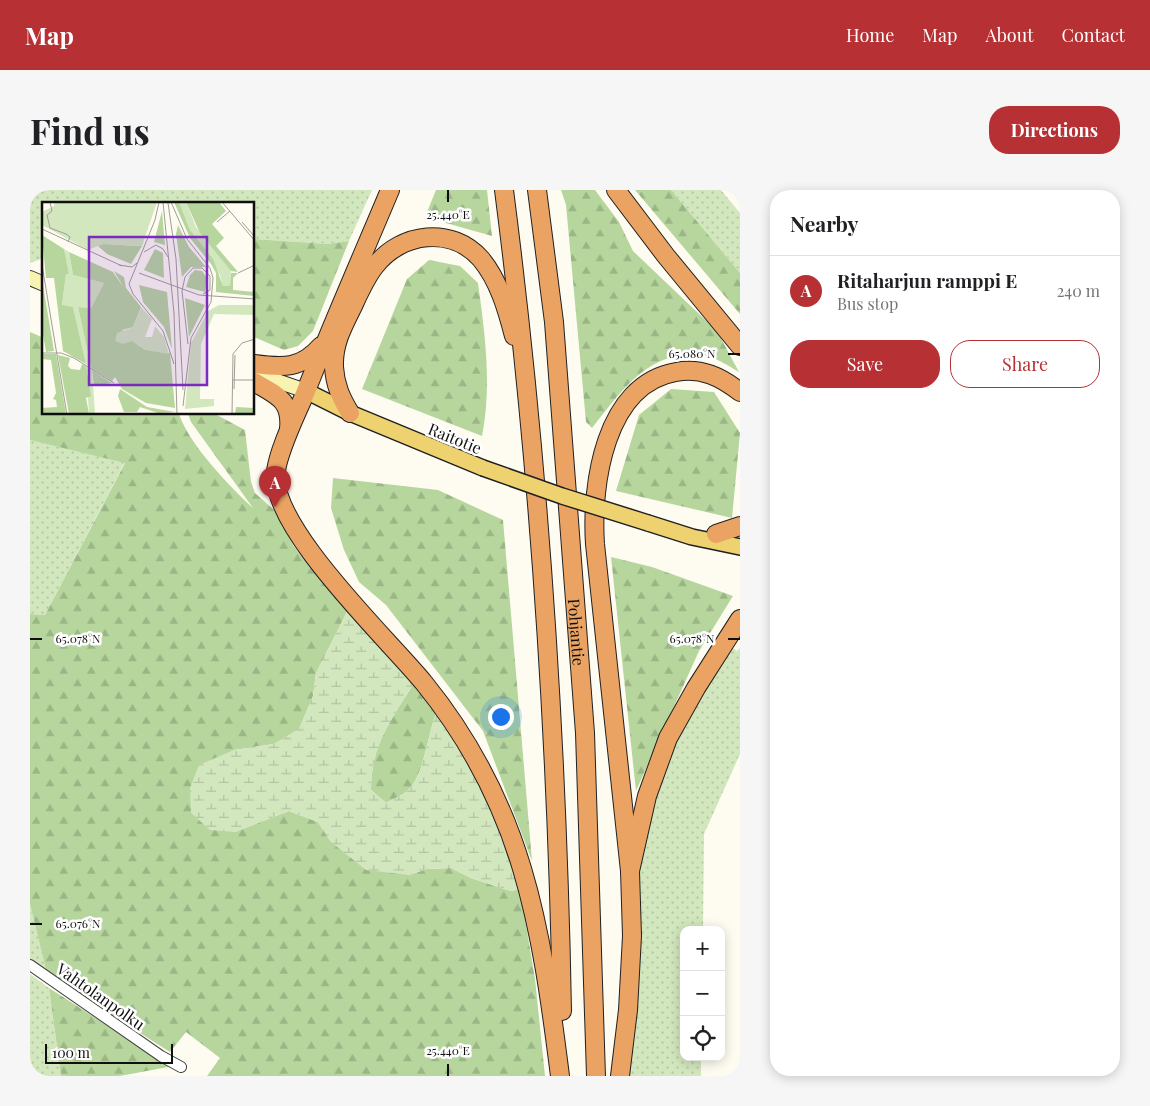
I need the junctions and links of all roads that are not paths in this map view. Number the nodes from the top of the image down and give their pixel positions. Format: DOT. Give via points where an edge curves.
graph roads {
  1 [pos="390,190"];
  2 [pos="504,190"];
  3 [pos="537,190"];
  4 [pos="616,190"];
  5 [pos="30,278"];
  6 [pos="42,283"];
  7 [pos="326,340"];
  8 [pos="740,346"];
  9 [pos="255,364"];
  10 [pos="255,373"];
  11 [pos="255,383"];
  12 [pos="527,385"];
  13 [pos="306,391"];
  14 [pos="740,392"];
  15 [pos="350,413"];
  16 [pos="288,437"];
  17 [pos="648,523"];
  18 [pos="740,526"];
  19 [pos="716,534"];
  20 [pos="740,537"];
  21 [pos="740,547"];
  22 [pos="740,618"];
  23 [pos="630,871"];
  24 [pos="30,965"];
  25 [pos="181,1067"];
  26 [pos="562,1076"];
  27 [pos="596,1076"];
  28 [pos="620,1076"];
  1 -- 7 [label="highway"];
  2 -- 12 [label="highway, Pohjantie"];
  3 -- 27 [label="highway, Pohjantie" via="554,322 585,734"];
  4 -- 8 [label="highway"];
  5 -- 6 [label="main road"];
  7 -- 9 [label="highway" via="300,364"];
  7 -- 13 [label="highway"];
  10 -- 13 [label="main road, Raitotie"];
  11 -- 16 [label="highway" via="286,406 290,417"];
  12 -- 15 [label="highway" via="503,297 480,258 454,240 438,236 419,237 392,249 375,266 336,343 334,368 338,392"];
  12 -- 26 [label="highway, Pohjantie" via="547,643 560,935"];
  13 -- 15 [label="main road, Raitotie"];
  13 -- 16 [label="highway"];
  14 -- 23 [label="highway" via="713,375 691,370 660,376 648,382 636,390 621,412 600,471 594,514 597,574"];
  15 -- 17 [label="main road, Raitotie, bridge" via="483,468"];
  16 -- 26 [label="highway" via="275,472 284,510 294,529 452,717 486,776 508,826 539,931"];
  17 -- 19 [label="main road, Raitotie"];
  17 -- 21 [label="main road, Raitotie"];
  18 -- 19 [label="highway"];
  19 -- 20 [label="main road, Raitotie"];
  22 -- 23 [label="highway" via="668,738 647,796"];
  23 -- 28 [label="highway" via="632,936"];
  24 -- 25 [label="street, Vahtolanpolku"];
}
